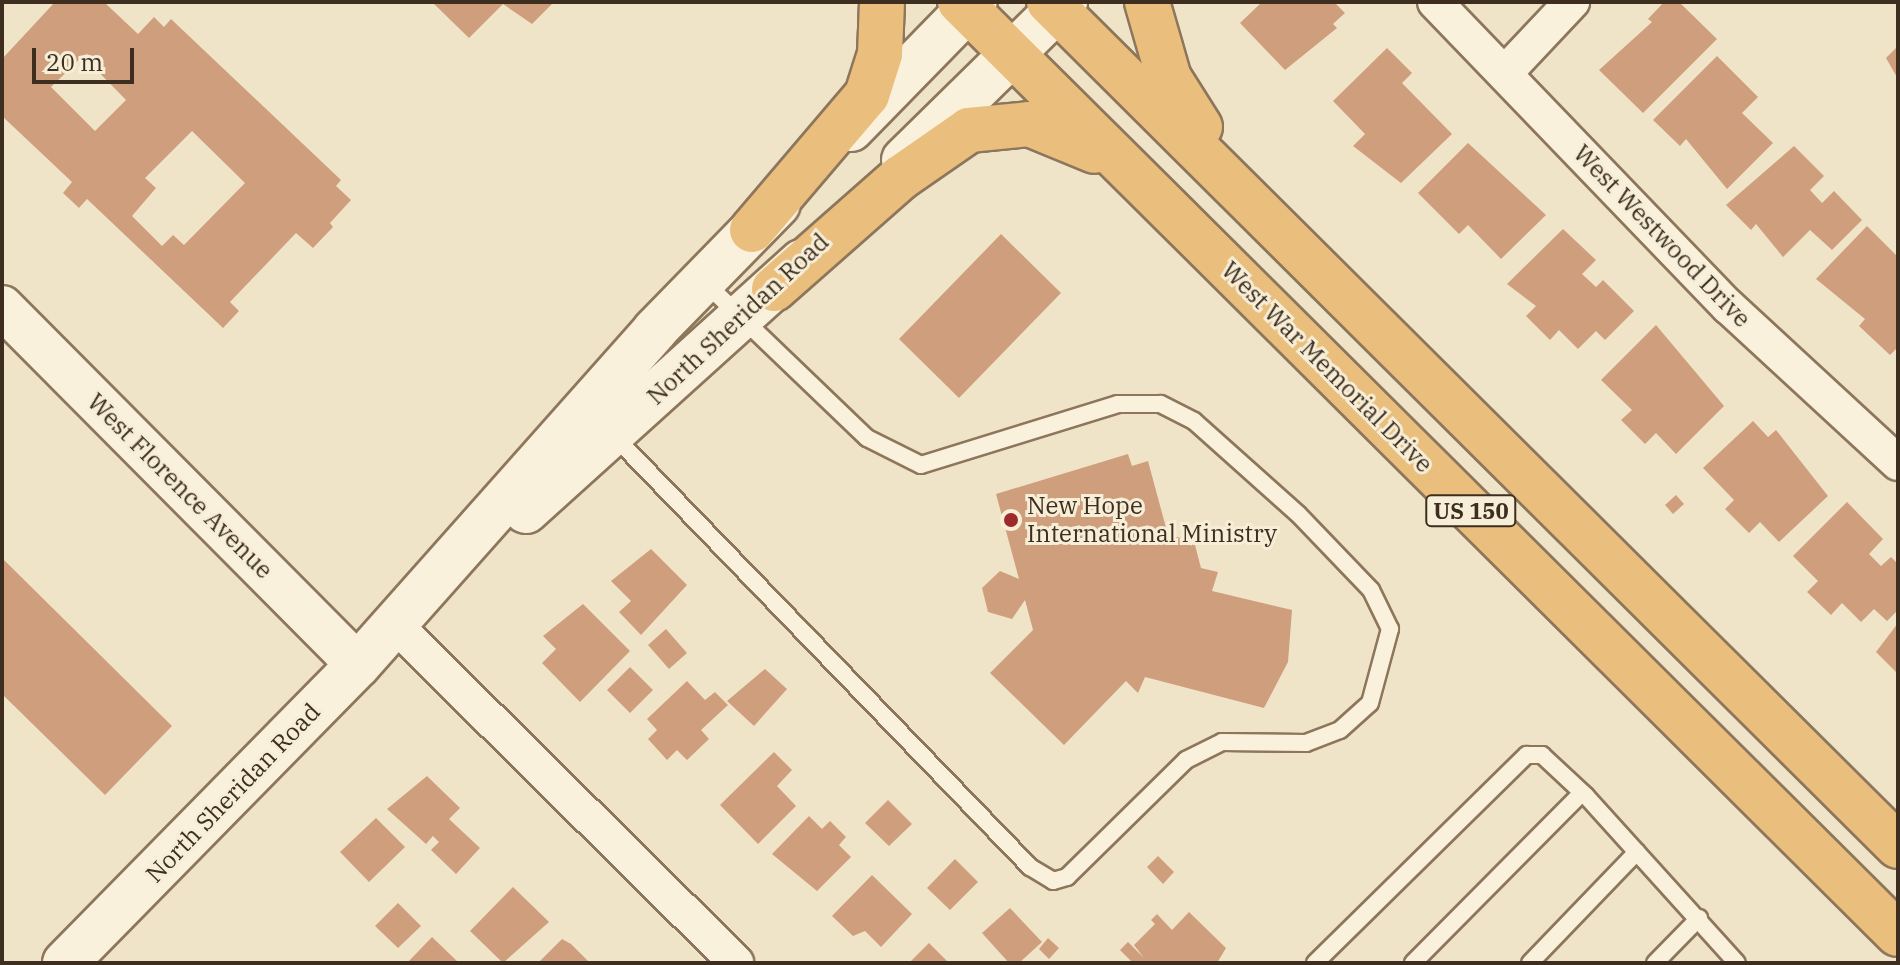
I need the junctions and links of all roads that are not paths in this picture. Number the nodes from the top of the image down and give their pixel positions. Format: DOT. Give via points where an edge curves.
graph roads {
  1 [pos="882,2"];
  2 [pos="1147,2"];
  3 [pos="1435,2"];
  4 [pos="1572,2"];
  5 [pos="968,5"];
  6 [pos="1057,5"];
  7 [pos="1013,54"];
  8 [pos="1505,73"];
  9 [pos="752,230"];
  10 [pos="1230,269"];
  11 [pos="702,280"];
  12 [pos="774,289"];
  13 [pos="2,307"];
  14 [pos="1368,318"];
  15 [pos="741,320"];
  16 [pos="600,422"];
  17 [pos="1898,463"];
  18 [pos="397,623"];
  19 [pos="358,665"];
  20 [pos="1582,793"];
  21 [pos="1898,846"];
  22 [pos="1637,852"];
  23 [pos="1699,918"];
  24 [pos="1898,934"];
  25 [pos="65,963"];
  26 [pos="736,963"];
  27 [pos="1315,963"];
  28 [pos="1413,963"];
  29 [pos="1530,963"];
  30 [pos="1655,963"];
  31 [pos="1737,963"];
  1 -- 9 [label="highway" via="882,43 867,95"];
  2 -- 14 [label="highway" via="1158,51 1193,117"];
  3 -- 8 [label="street, West Westwood Drive"];
  4 -- 8 [label="street"];
  5 -- 7 [label="highway, West War Memorial Drive / US 150"];
  5 -- 9 [label="main road, North Sheridan Road"];
  6 -- 7 [label="main road, North Sheridan Road"];
  6 -- 14 [label="highway, US 150"];
  7 -- 10 [label="highway, West War Memorial Drive / US 150"];
  7 -- 12 [label="main road, North Sheridan Road"];
  8 -- 17 [label="street, West Westwood Drive" via="1729,307"];
  9 -- 11 [label="main road, North Sheridan Road"];
  10 -- 12 [label="highway" via="1101,154 1046,128 1012,122 978,126 943,145"];
  10 -- 24 [label="highway, West War Memorial Drive / US 150"];
  11 -- 15 [label="lane"];
  11 -- 16 [label="main road, North Sheridan Road"];
  12 -- 15 [label="main road, North Sheridan Road"];
  13 -- 19 [label="street, West Florence Avenue"];
  14 -- 21 [label="highway, US 150"];
  15 -- 16 [label="main road, North Sheridan Road"];
  15 -- 16 [label="lane" via="867,438 921,465 1118,404 1160,404 1194,421 1298,514 1371,590 1390,629 1370,703 1340,730 1306,743 1222,742 1186,760 1067,877 1053,881 1030,867"];
  16 -- 18 [label="main road, North Sheridan Road"];
  18 -- 19 [label="main road, North Sheridan Road"];
  18 -- 26 [label="street"];
  19 -- 25 [label="main road, North Sheridan Road"];
  20 -- 22 [label="lane"];
  20 -- 27 [label="lane" via="1542,755 1515,760"];
  20 -- 28 [label="lane"];
  22 -- 23 [label="lane"];
  22 -- 29 [label="lane"];
  23 -- 30 [label="lane"];
  23 -- 31 [label="lane"];
}
